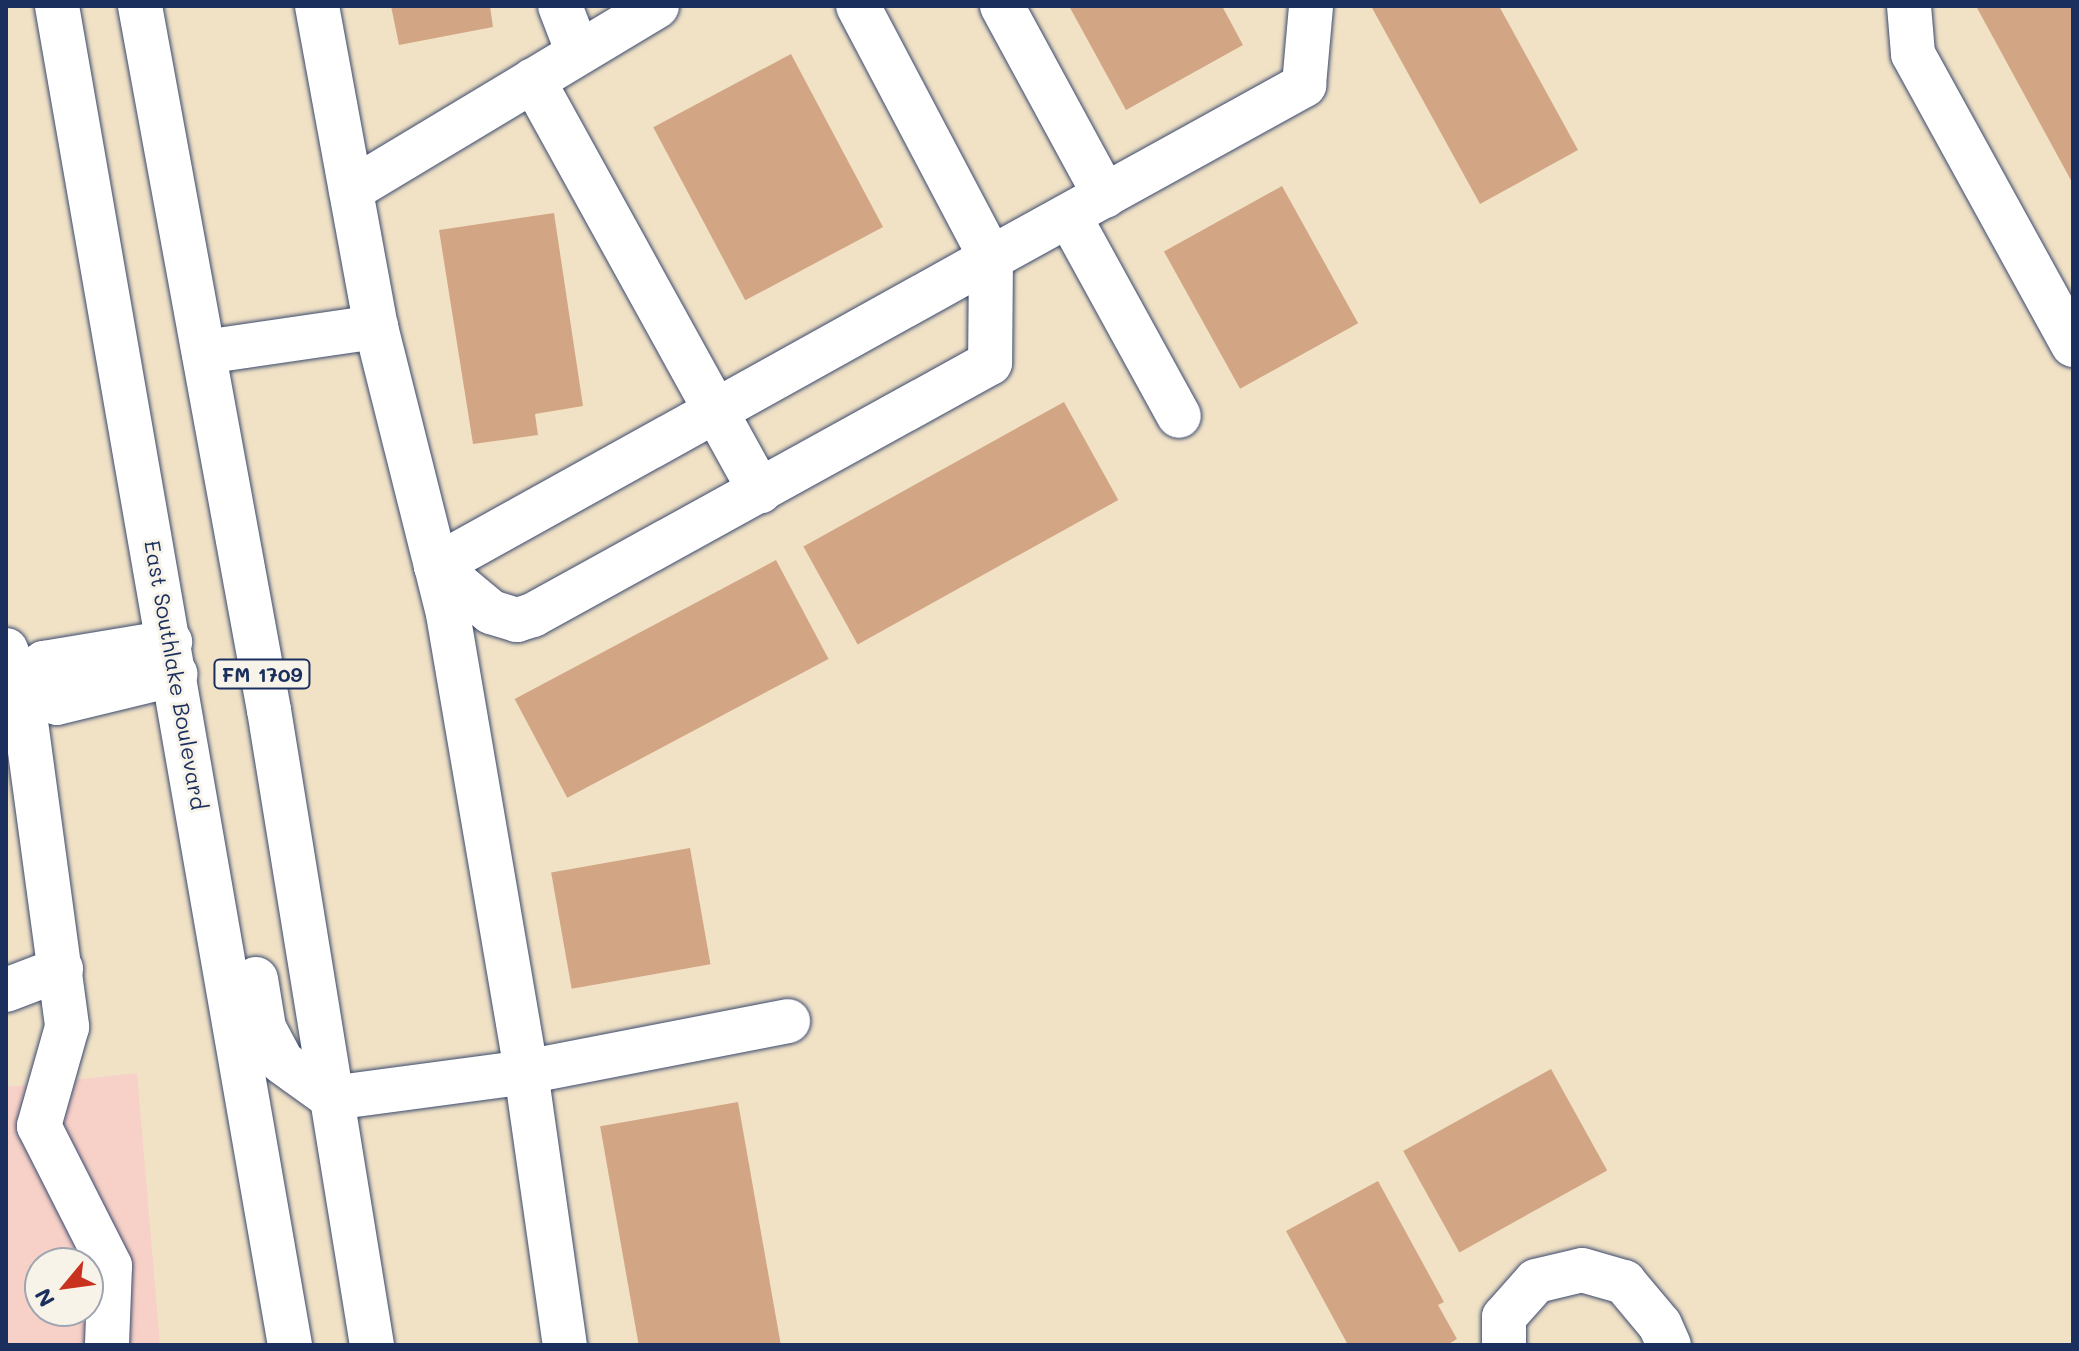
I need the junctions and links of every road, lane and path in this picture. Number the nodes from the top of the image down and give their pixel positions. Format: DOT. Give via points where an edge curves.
graph roads {
  1 [pos="57,6"];
  2 [pos="140,6"];
  3 [pos="317,6"];
  4 [pos="560,6"];
  5 [pos="657,6"];
  6 [pos="858,6"];
  7 [pos="1002,6"];
  8 [pos="1311,6"];
  9 [pos="1909,6"];
  10 [pos="578,53"];
  11 [pos="533,80"];
  12 [pos="351,190"];
  13 [pos="1087,206"];
  14 [pos="991,258"];
  15 [pos="376,327"];
  16 [pos="2073,345"];
  17 [pos="204,352"];
  18 [pos="716,410"];
  19 [pos="1179,416"];
  20 [pos="760,492"];
  21 [pos="436,566"];
  22 [pos="173,658"];
  23 [pos="11,674"];
  24 [pos="61,969"];
  25 [pos="6,990"];
  26 [pos="788,1021"];
  27 [pos="526,1072"];
  28 [pos="332,1098"];
  29 [pos="22,1131"];
  30 [pos="107,1345"];
  31 [pos="290,1345"];
  32 [pos="372,1345"];
  33 [pos="565,1345"];
  34 [pos="1504,1345"];
  35 [pos="1669,1345"];
  1 -- 22 [label="main road, East Southlake Boulevard / FM 1709"];
  2 -- 17 [label="main road, FM 1709"];
  3 -- 12 [label="main road"];
  4 -- 10 [label="main road"];
  5 -- 10 [label="main road"];
  6 -- 14 [label="main road"];
  7 -- 13 [label="main road"];
  8 -- 13 [label="main road" via="1304,85"];
  9 -- 16 [label="main road" via="1913,54"];
  10 -- 11 [label="main road"];
  11 -- 12 [label="main road"];
  11 -- 18 [label="main road"];
  12 -- 15 [label="main road"];
  13 -- 14 [label="main road"];
  13 -- 19 [label="main road"];
  14 -- 18 [label="main road"];
  14 -- 20 [label="main road" via="990,363"];
  15 -- 17 [label="main road"];
  15 -- 21 [label="main road"];
  17 -- 28 [label="main road, FM 1709"];
  18 -- 20 [label="main road"];
  18 -- 21 [label="main road"];
  20 -- 21 [label="main road" via="517,620 491,612"];
  21 -- 27 [label="main road"];
  22 -- 23 [label="main road" via="57,703"];
  22 -- 28 [label="main road" via="219,771 264,1028 282,1062"];
  22 -- 31 [label="main road, East Southlake Boulevard / FM 1709"];
  23 -- 24 [label="main road"];
  24 -- 25 [label="main road"];
  24 -- 29 [label="main road" via="67,1027"];
  26 -- 27 [label="main road"];
  27 -- 28 [label="main road"];
  27 -- 33 [label="main road"];
  28 -- 32 [label="main road, FM 1709"];
  29 -- 30 [label="main road" via="110,1266"];
  34 -- 35 [label="main road" via="1504,1317 1536,1281 1582,1270 1624,1282 1660,1325"];
}
